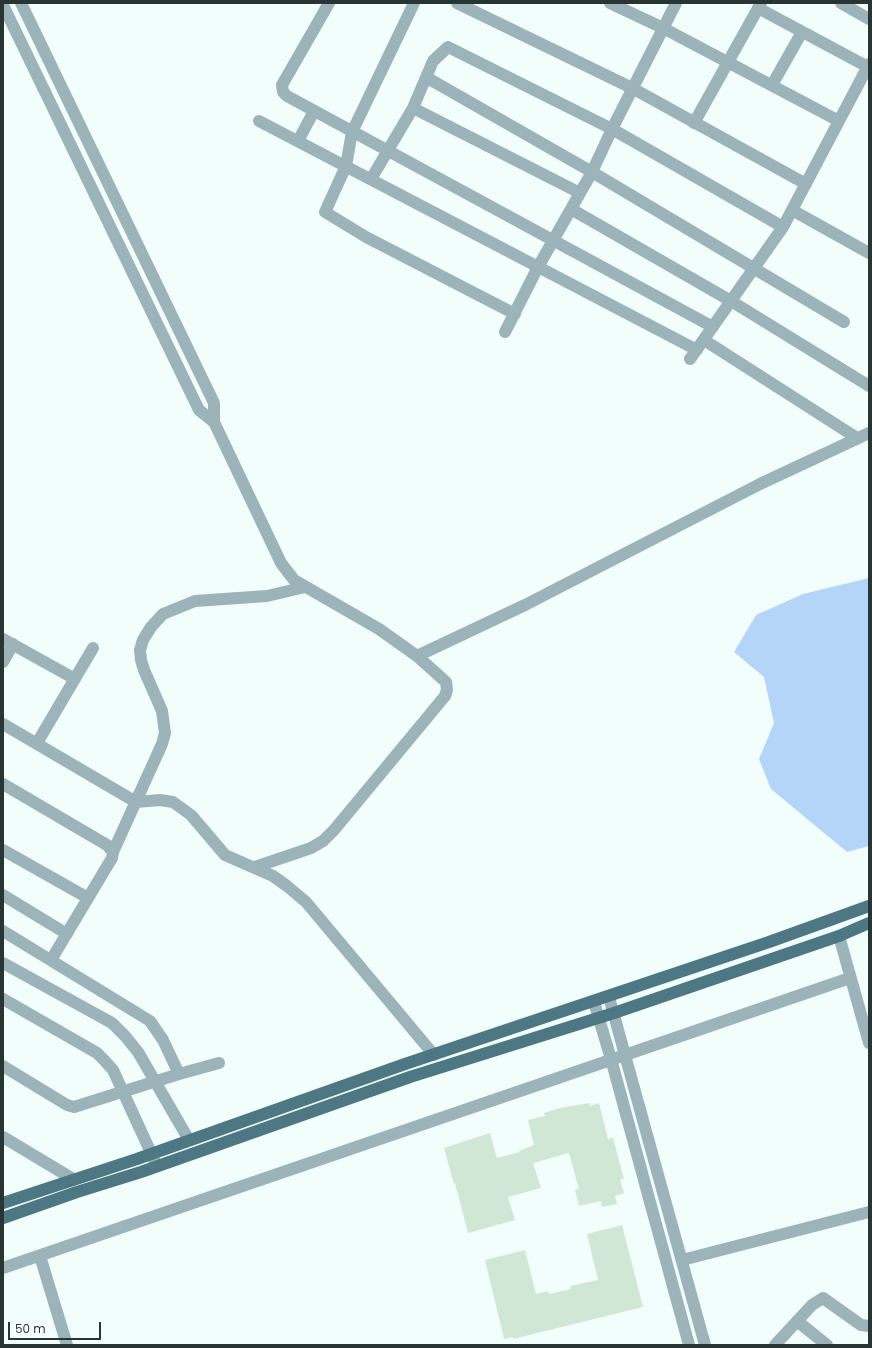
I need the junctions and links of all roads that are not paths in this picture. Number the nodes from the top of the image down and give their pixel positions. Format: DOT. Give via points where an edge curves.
graph roads {
  1 [pos="20,3"];
  2 [pos="329,3"];
  3 [pos="414,3"];
  4 [pos="457,3"];
  5 [pos="610,3"];
  6 [pos="676,3"];
  7 [pos="841,3"];
  8 [pos="3,5"];
  9 [pos="759,6"];
  10 [pos="869,19"];
  11 [pos="663,28"];
  12 [pos="802,32"];
  13 [pos="728,62"];
  14 [pos="868,65"];
  15 [pos="431,80"];
  16 [pos="772,85"];
  17 [pos="632,88"];
  18 [pos="413,108"];
  19 [pos="314,111"];
  20 [pos="259,121"];
  21 [pos="839,121"];
  22 [pos="694,123"];
  23 [pos="612,129"];
  24 [pos="352,132"];
  25 [pos="298,141"];
  26 [pos="387,150"];
  27 [pos="346,166"];
  28 [pos="592,172"];
  29 [pos="370,179"];
  30 [pos="806,184"];
  31 [pos="580,193"];
  32 [pos="571,209"];
  33 [pos="792,210"];
  34 [pos="783,227"];
  35 [pos="554,240"];
  36 [pos="869,253"];
  37 [pos="538,267"];
  38 [pos="754,268"];
  39 [pos="731,301"];
  40 [pos="515,314"];
  41 [pos="844,322"];
  42 [pos="712,327"];
  43 [pos="505,332"];
  44 [pos="697,349"];
  45 [pos="869,386"];
  46 [pos="214,422"];
  47 [pos="869,432"];
  48 [pos="857,438"];
  49 [pos="305,587"];
  50 [pos="8,641"];
  51 [pos="93,648"];
  52 [pos="417,656"];
  53 [pos="3,662"];
  54 [pos="74,679"];
  55 [pos="3,724"];
  56 [pos="37,743"];
  57 [pos="3,784"];
  58 [pos="136,802"];
  59 [pos="3,850"];
  60 [pos="113,852"];
  61 [pos="255,868"];
  62 [pos="3,895"];
  63 [pos="88,898"];
  64 [pos="869,906"];
  65 [pos="869,923"];
  66 [pos="3,931"];
  67 [pos="67,934"];
  68 [pos="838,936"];
  69 [pos="52,960"];
  70 [pos="3,963"];
  71 [pos="850,978"];
  72 [pos="609,997"];
  73 [pos="3,999"];
  74 [pos="594,1002"];
  75 [pos="614,1013"];
  76 [pos="599,1017"];
  77 [pos="869,1043"];
  78 [pos="624,1054"];
  79 [pos="434,1055"];
  80 [pos="611,1059"];
  81 [pos="219,1063"];
  82 [pos="3,1066"];
  83 [pos="179,1074"];
  84 [pos="156,1082"];
  85 [pos="124,1093"];
  86 [pos="3,1137"];
  87 [pos="189,1140"];
  88 [pos="152,1153"];
  89 [pos="157,1166"];
  90 [pos="73,1179"];
  91 [pos="3,1203"];
  92 [pos="869,1212"];
  93 [pos="3,1218"];
  94 [pos="40,1256"];
  95 [pos="682,1260"];
  96 [pos="3,1268"];
  97 [pos="797,1321"];
  98 [pos="869,1326"];
  99 [pos="67,1345"];
  100 [pos="689,1345"];
  101 [pos="705,1345"];
  102 [pos="775,1345"];
  103 [pos="827,1345"];
  1 -- 46 [label="street" via="214,403"];
  2 -- 19 [label="street" via="282,84 282,92"];
  3 -- 24 [label="street"];
  4 -- 17 [label="street"];
  5 -- 11 [label="street"];
  6 -- 11 [label="street"];
  7 -- 10 [label="street"];
  8 -- 46 [label="street" via="199,410"];
  9 -- 12 [label="street"];
  9 -- 13 [label="street"];
  11 -- 13 [label="street"];
  11 -- 17 [label="street"];
  12 -- 14 [label="street"];
  12 -- 16 [label="street"];
  13 -- 16 [label="street"];
  13 -- 22 [label="street"];
  14 -- 21 [label="street"];
  15 -- 28 [label="street"];
  16 -- 21 [label="street"];
  17 -- 22 [label="street"];
  17 -- 23 [label="street"];
  18 -- 23 [label="street" via="433,61 448,48"];
  18 -- 26 [label="street"];
  18 -- 31 [label="street"];
  19 -- 24 [label="street"];
  19 -- 25 [label="street"];
  20 -- 25 [label="street"];
  21 -- 30 [label="street"];
  22 -- 30 [label="street"];
  23 -- 28 [label="street"];
  23 -- 34 [label="street"];
  24 -- 26 [label="street"];
  24 -- 27 [label="street"];
  25 -- 27 [label="street"];
  26 -- 29 [label="street"];
  26 -- 35 [label="street"];
  27 -- 29 [label="street"];
  27 -- 40 [label="street" via="325,212 366,237"];
  28 -- 31 [label="street"];
  28 -- 38 [label="street"];
  29 -- 37 [label="street"];
  30 -- 33 [label="street"];
  31 -- 32 [label="street"];
  32 -- 35 [label="street"];
  32 -- 39 [label="street"];
  33 -- 34 [label="street"];
  33 -- 36 [label="street"];
  34 -- 38 [label="street"];
  35 -- 37 [label="street"];
  35 -- 42 [label="street"];
  37 -- 40 [label="street"];
  37 -- 44 [label="street"];
  38 -- 39 [label="street"];
  38 -- 41 [label="street"];
  39 -- 42 [label="street"];
  39 -- 45 [label="street"];
  40 -- 43 [label="street"];
  42 -- 44 [label="street"];
  44 -- 48 [label="street"];
  46 -- 49 [label="street" via="281,564 294,580"];
  47 -- 48 [label="street"];
  48 -- 52 [label="street" via="760,484 525,605"];
  49 -- 52 [label="street" via="364,619"];
  49 -- 58 [label="street" via="267,596 195,601 163,614 151,627 143,640 141,660 162,711 165,733"];
  50 -- 53 [label="street"];
  50 -- 54 [label="street"];
  51 -- 54 [label="street"];
  52 -- 61 [label="street" via="446,682 445,696 323,841 311,848"];
  54 -- 56 [label="street"];
  55 -- 56 [label="street"];
  56 -- 58 [label="street"];
  57 -- 60 [label="street" via="107,845"];
  58 -- 60 [label="street"];
  58 -- 61 [label="street" via="174,802 191,815 225,855"];
  59 -- 63 [label="street"];
  60 -- 63 [label="street"];
  61 -- 79 [label="street" via="273,876 306,902"];
  62 -- 67 [label="street"];
  63 -- 67 [label="street"];
  64 -- 72 [label="main road"];
  65 -- 68 [label="main road"];
  66 -- 69 [label="street"];
  67 -- 69 [label="street"];
  68 -- 71 [label="street"];
  68 -- 75 [label="main road"];
  69 -- 83 [label="street" via="150,1021 163,1040"];
  70 -- 84 [label="street" via="112,1023 138,1052"];
  71 -- 77 [label="street"];
  71 -- 78 [label="street"];
  72 -- 74 [label="main road"];
  72 -- 75 [label="street"];
  73 -- 85 [label="street" via="97,1053 113,1070"];
  74 -- 76 [label="street"];
  74 -- 79 [label="main road"];
  75 -- 76 [label="main road"];
  75 -- 78 [label="street"];
  76 -- 80 [label="street"];
  76 -- 89 [label="main road" via="410,1077"];
  78 -- 80 [label="street"];
  78 -- 95 [label="street"];
  79 -- 87 [label="main road"];
  80 -- 94 [label="street"];
  80 -- 100 [label="street"];
  81 -- 83 [label="street"];
  82 -- 85 [label="street" via="74,1107"];
  83 -- 84 [label="street"];
  84 -- 85 [label="street"];
  84 -- 87 [label="street"];
  85 -- 88 [label="street"];
  86 -- 90 [label="street"];
  87 -- 88 [label="main road"];
  88 -- 89 [label="street"];
  88 -- 90 [label="main road"];
  89 -- 93 [label="main road"];
  90 -- 91 [label="main road"];
  92 -- 95 [label="street"];
  94 -- 96 [label="street"];
  94 -- 99 [label="street"];
  95 -- 101 [label="street"];
  97 -- 98 [label="street" via="812,1305 823,1298 861,1325"];
  97 -- 102 [label="street"];
  97 -- 103 [label="street"];
}
